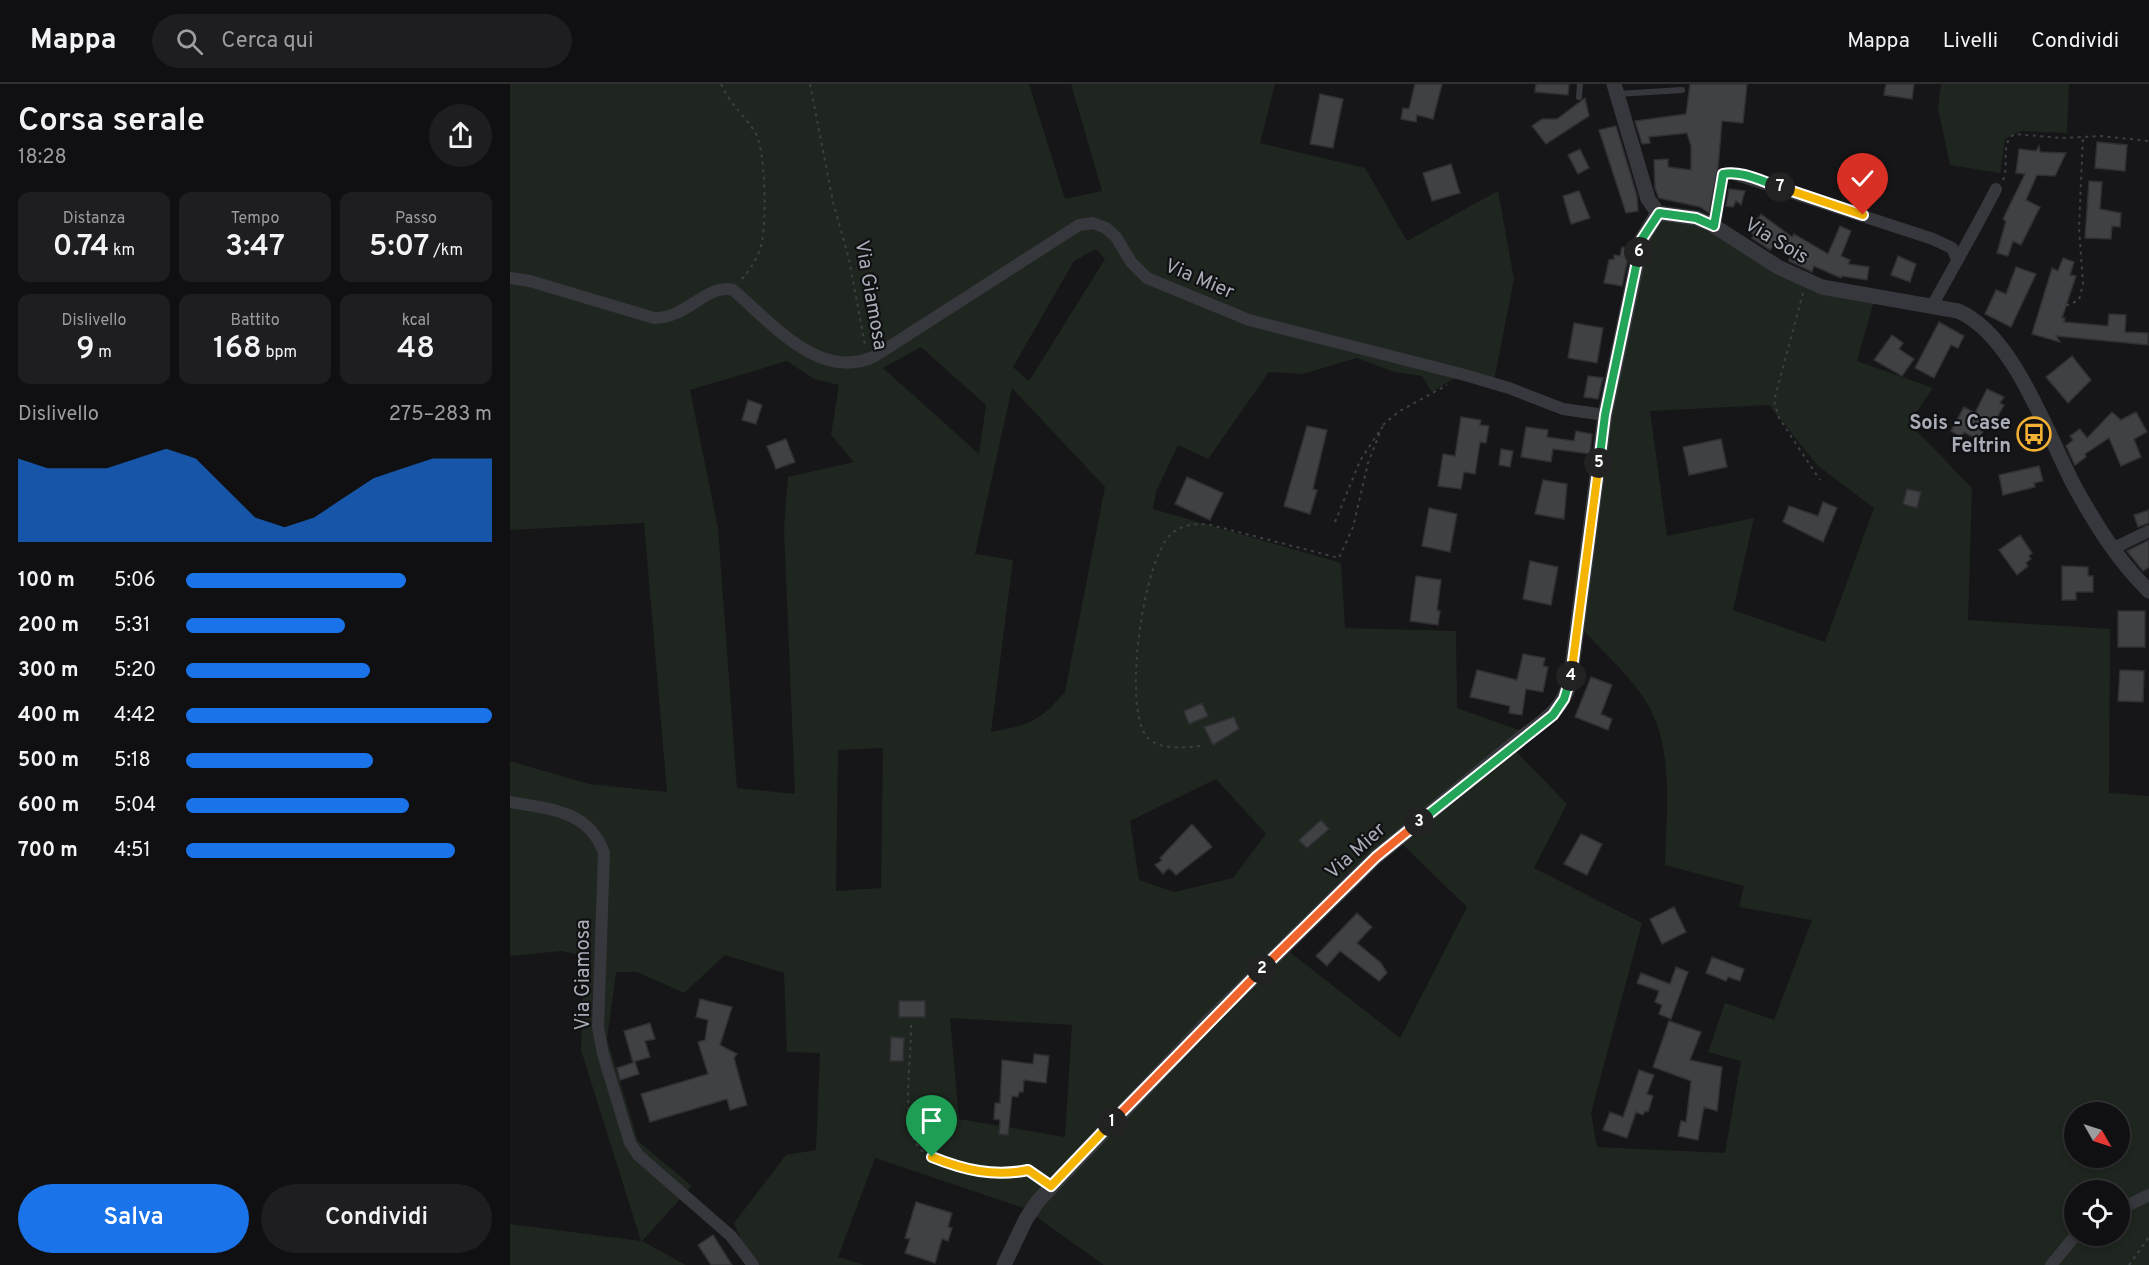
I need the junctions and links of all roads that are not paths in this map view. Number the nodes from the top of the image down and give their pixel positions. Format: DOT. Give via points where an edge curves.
graph roads {
  1 [pos="1580,84"];
  2 [pos="1615,89"];
  3 [pos="1682,90"];
  4 [pos="1579,97"];
  5 [pos="1996,189"];
  6 [pos="1659,213"];
  7 [pos="1714,226"];
  8 [pos="1956,256"];
  9 [pos="510,278"];
  10 [pos="1932,306"];
  11 [pos="868,359"];
  12 [pos="1605,415"];
  13 [pos="2149,531"];
  14 [pos="2112,549"];
  15 [pos="2149,591"];
  16 [pos="510,802"];
  17 [pos="2149,1195"];
  18 [pos="2130,1204"];
  19 [pos="2067,1246"];
  20 [pos="753,1265"];
  21 [pos="1004,1265"];
  22 [pos="2051,1265"];
  1 -- 4 [label="lane"];
  2 -- 3 [label="lane"];
  2 -- 6 [label="street" via="1648,199"];
  5 -- 8 [label="street" via="1966,247"];
  6 -- 7 [label="street, Via Sois" via="1696,218"];
  6 -- 12 [label="street, Via Mier" via="1642,239"];
  7 -- 8 [label="street" via="1723,174 1731,173 1921,234 1949,245"];
  7 -- 10 [label="street, Via Sois" via="1806,281 1841,292"];
  8 -- 10 [label="street"];
  9 -- 11 [label="street, Via Giamosa" via="654,318 683,312 719,289 733,290 806,351 841,363"];
  10 -- 14 [label="street, Via Sois" via="1967,315 1998,341"];
  11 -- 12 [label="street, Via Mier" via="1079,225 1093,223 1116,237 1131,262 1147,278 1216,307 1281,330 1356,345 1465,375 1563,409"];
  12 -- 21 [label="street, Via Mier" via="1570,682 1559,708 1376,857 1210,1020 1051,1186 1026,1219"];
  13 -- 14 [label="street"];
  14 -- 15 [label="street, Via Sois"];
  16 -- 20 [label="street, Via Giamosa" via="572,814 600,841 604,853 598,1027 630,1143 648,1165 731,1236"];
  17 -- 18 [label="street"];
  19 -- 22 [label="street"];
}
